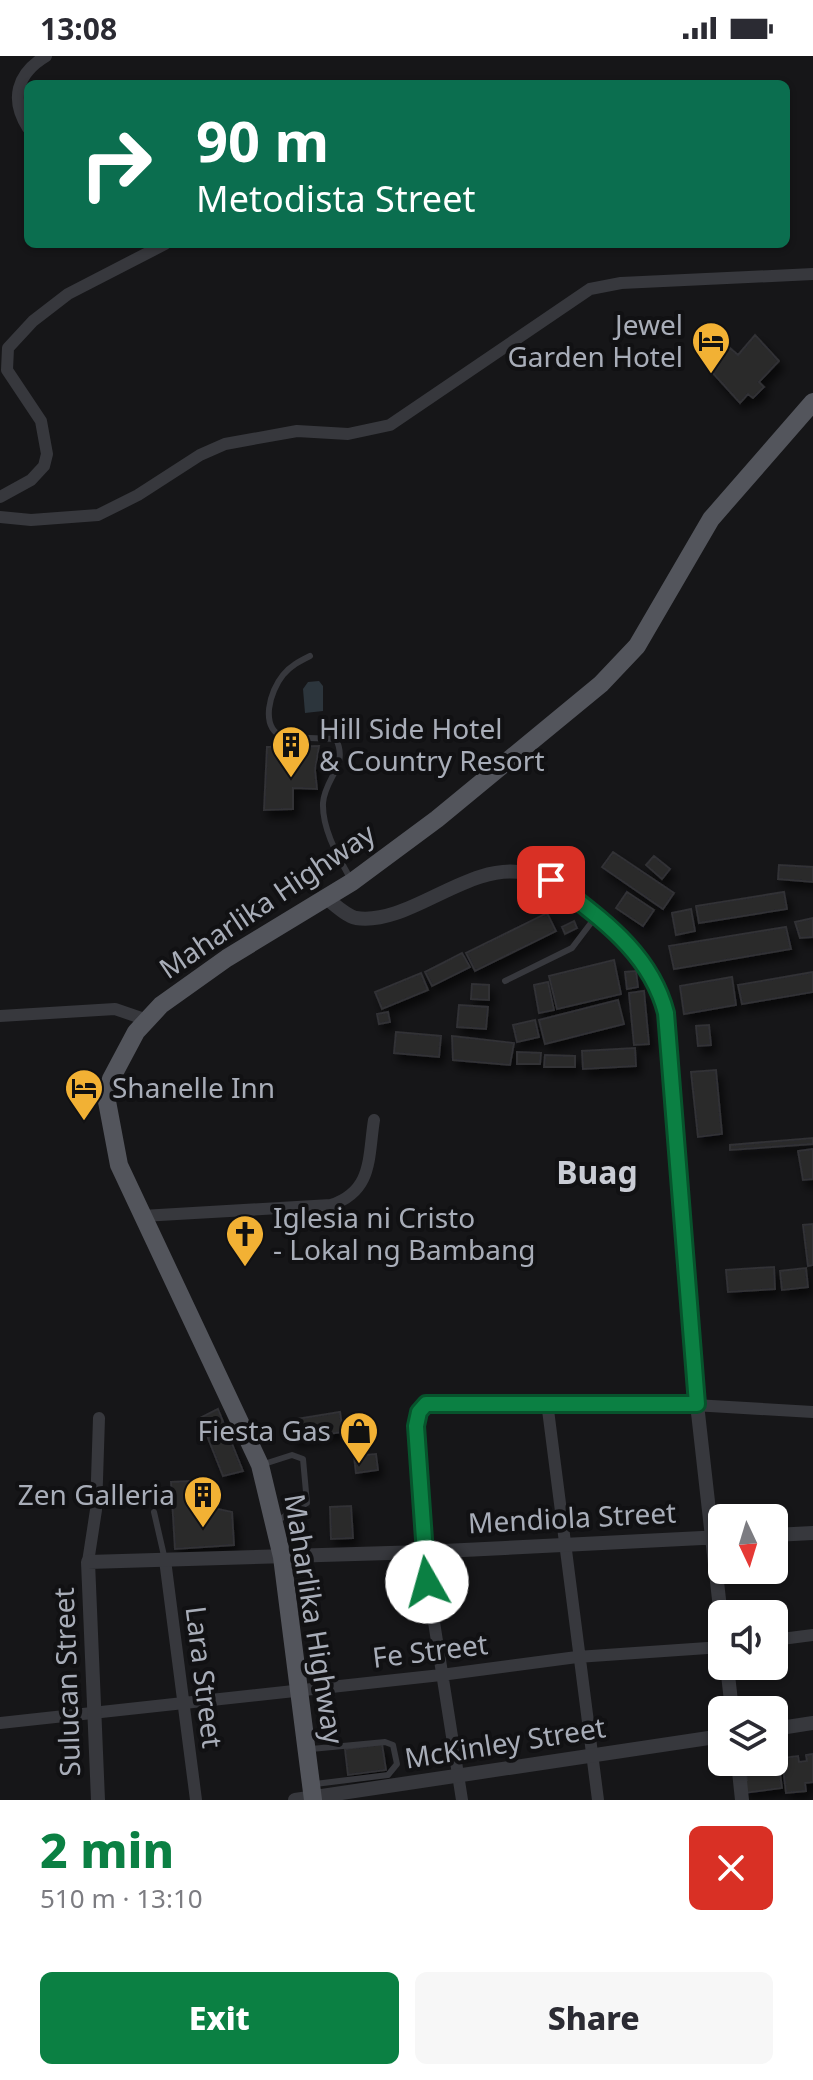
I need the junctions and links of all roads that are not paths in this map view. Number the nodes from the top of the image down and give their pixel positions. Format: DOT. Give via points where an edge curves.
graph roads {
  1 [pos="46,56"];
  2 [pos="24,122"];
  3 [pos="157,248"];
  4 [pos="813,274"];
  5 [pos="813,402"];
  6 [pos="0,497"];
  7 [pos="0,517"];
  8 [pos="310,656"];
  9 [pos="352,882"];
  10 [pos="326,898"];
  11 [pos="597,915"];
  12 [pos="505,981"];
  13 [pos="0,1016"];
  14 [pos="147,1020"];
  15 [pos="374,1120"];
  16 [pos="142,1216"];
  17 [pos="547,1402"];
  18 [pos="697,1404"];
  19 [pos="813,1412"];
  20 [pos="99,1418"];
  21 [pos="260,1465"];
  22 [pos="711,1504"];
  23 [pos="154,1512"];
  24 [pos="275,1522"];
  25 [pos="813,1533"];
  26 [pos="788,1534"];
  27 [pos="708,1537"];
  28 [pos="564,1543"];
  29 [pos="423,1552"];
  30 [pos="282,1557"];
  31 [pos="165,1560"];
  32 [pos="88,1562"];
  33 [pos="813,1635"];
  34 [pos="788,1638"];
  35 [pos="708,1648"];
  36 [pos="577,1657"];
  37 [pos="441,1675"];
  38 [pos="297,1690"];
  39 [pos="183,1702"];
  40 [pos="93,1710"];
  41 [pos="0,1723"];
  42 [pos="813,1723"];
  43 [pos="788,1727"];
  44 [pos="708,1738"];
  45 [pos="306,1750"];
  46 [pos="592,1756"];
  47 [pos="739,1776"];
  48 [pos="458,1777"];
  49 [pos="308,1796"];
  50 [pos="98,1800"];
  51 [pos="196,1800"];
  52 [pos="462,1800"];
  53 [pos="598,1800"];
  54 [pos="742,1800"];
  1 -- 2 [label="street" via="17,90"];
  3 -- 6 [label="street" via="68,294 8,348 7,370 41,421 47,454 31,480"];
  4 -- 7 [label="street" via="590,289 390,425 348,434 297,431 225,444 98,515"];
  5 -- 9 [label="main road, Maharlika Highway" via="711,519 622,663 485,782"];
  8 -- 9 [label="lane" via="284,674 276,687 270,723 283,737 336,739 340,766 323,803 328,831"];
  9 -- 10 [label="main road, Maharlika Highway"];
  10 -- 11 [label="street" via="354,918 380,917 456,885 522,872 551,880"];
  10 -- 14 [label="main road, Maharlika Highway" via="199,977"];
  11 -- 12 [label="lane" via="572,948"];
  11 -- 18 [label="street" via="643,963 666,1013"];
  13 -- 14 [label="street" via="115,1009"];
  14 -- 16 [label="main road, Maharlika Highway" via="119,1060 106,1096 112,1144"];
  15 -- 16 [label="street" via="364,1180 358,1193 346,1200"];
  16 -- 21 [label="main road, Maharlika Highway"];
  17 -- 18 [label="street"];
  17 -- 28 [label="street"];
  17 -- 29 [label="street" via="437,1402 422,1407 416,1426"];
  18 -- 19 [label="street"];
  18 -- 22 [label="street"];
  20 -- 32 [label="street" via="96,1510"];
  21 -- 24 [label="main road, Maharlika Highway"];
  21 -- 24 [label="lane" via="292,1455 303,1459 307,1503"];
  23 -- 31 [label="lane"];
  24 -- 30 [label="main road, Maharlika Highway"];
  25 -- 26 [label="street"];
  27 -- 28 [label="street, Mendiola Street"];
  28 -- 29 [label="street, Mendiola Street"];
  28 -- 36 [label="street"];
  29 -- 30 [label="street, Mendiola Street"];
  29 -- 37 [label="street"];
  30 -- 31 [label="street, Mendiola Street"];
  30 -- 38 [label="main road, Maharlika Highway"];
  31 -- 32 [label="street, Mendiola Street"];
  31 -- 39 [label="street, Lara Street"];
  32 -- 40 [label="street, Sulucan Street"];
  33 -- 34 [label="street"];
  35 -- 36 [label="street, Fe Street"];
  36 -- 37 [label="street, Fe Street"];
  36 -- 46 [label="street"];
  37 -- 38 [label="street, Fe Street"];
  37 -- 48 [label="street"];
  38 -- 39 [label="street, Fe Street"];
  38 -- 45 [label="main road, Maharlika Highway"];
  39 -- 40 [label="street, Fe Street"];
  39 -- 51 [label="street, Lara Street"];
  40 -- 41 [label="street, Fe Street"];
  40 -- 50 [label="street, Sulucan Street"];
  42 -- 43 [label="street"];
  44 -- 46 [label="street, McKinley Street"];
  45 -- 49 [label="main road, Maharlika Highway"];
  45 -- 49 [label="lane" via="385,1742 393,1745 397,1764 388,1775"];
  46 -- 48 [label="street, McKinley Street"];
  46 -- 53 [label="street"];
  47 -- 54 [label="street"];
  48 -- 49 [label="street, McKinley Street"];
  48 -- 52 [label="street"];
}
